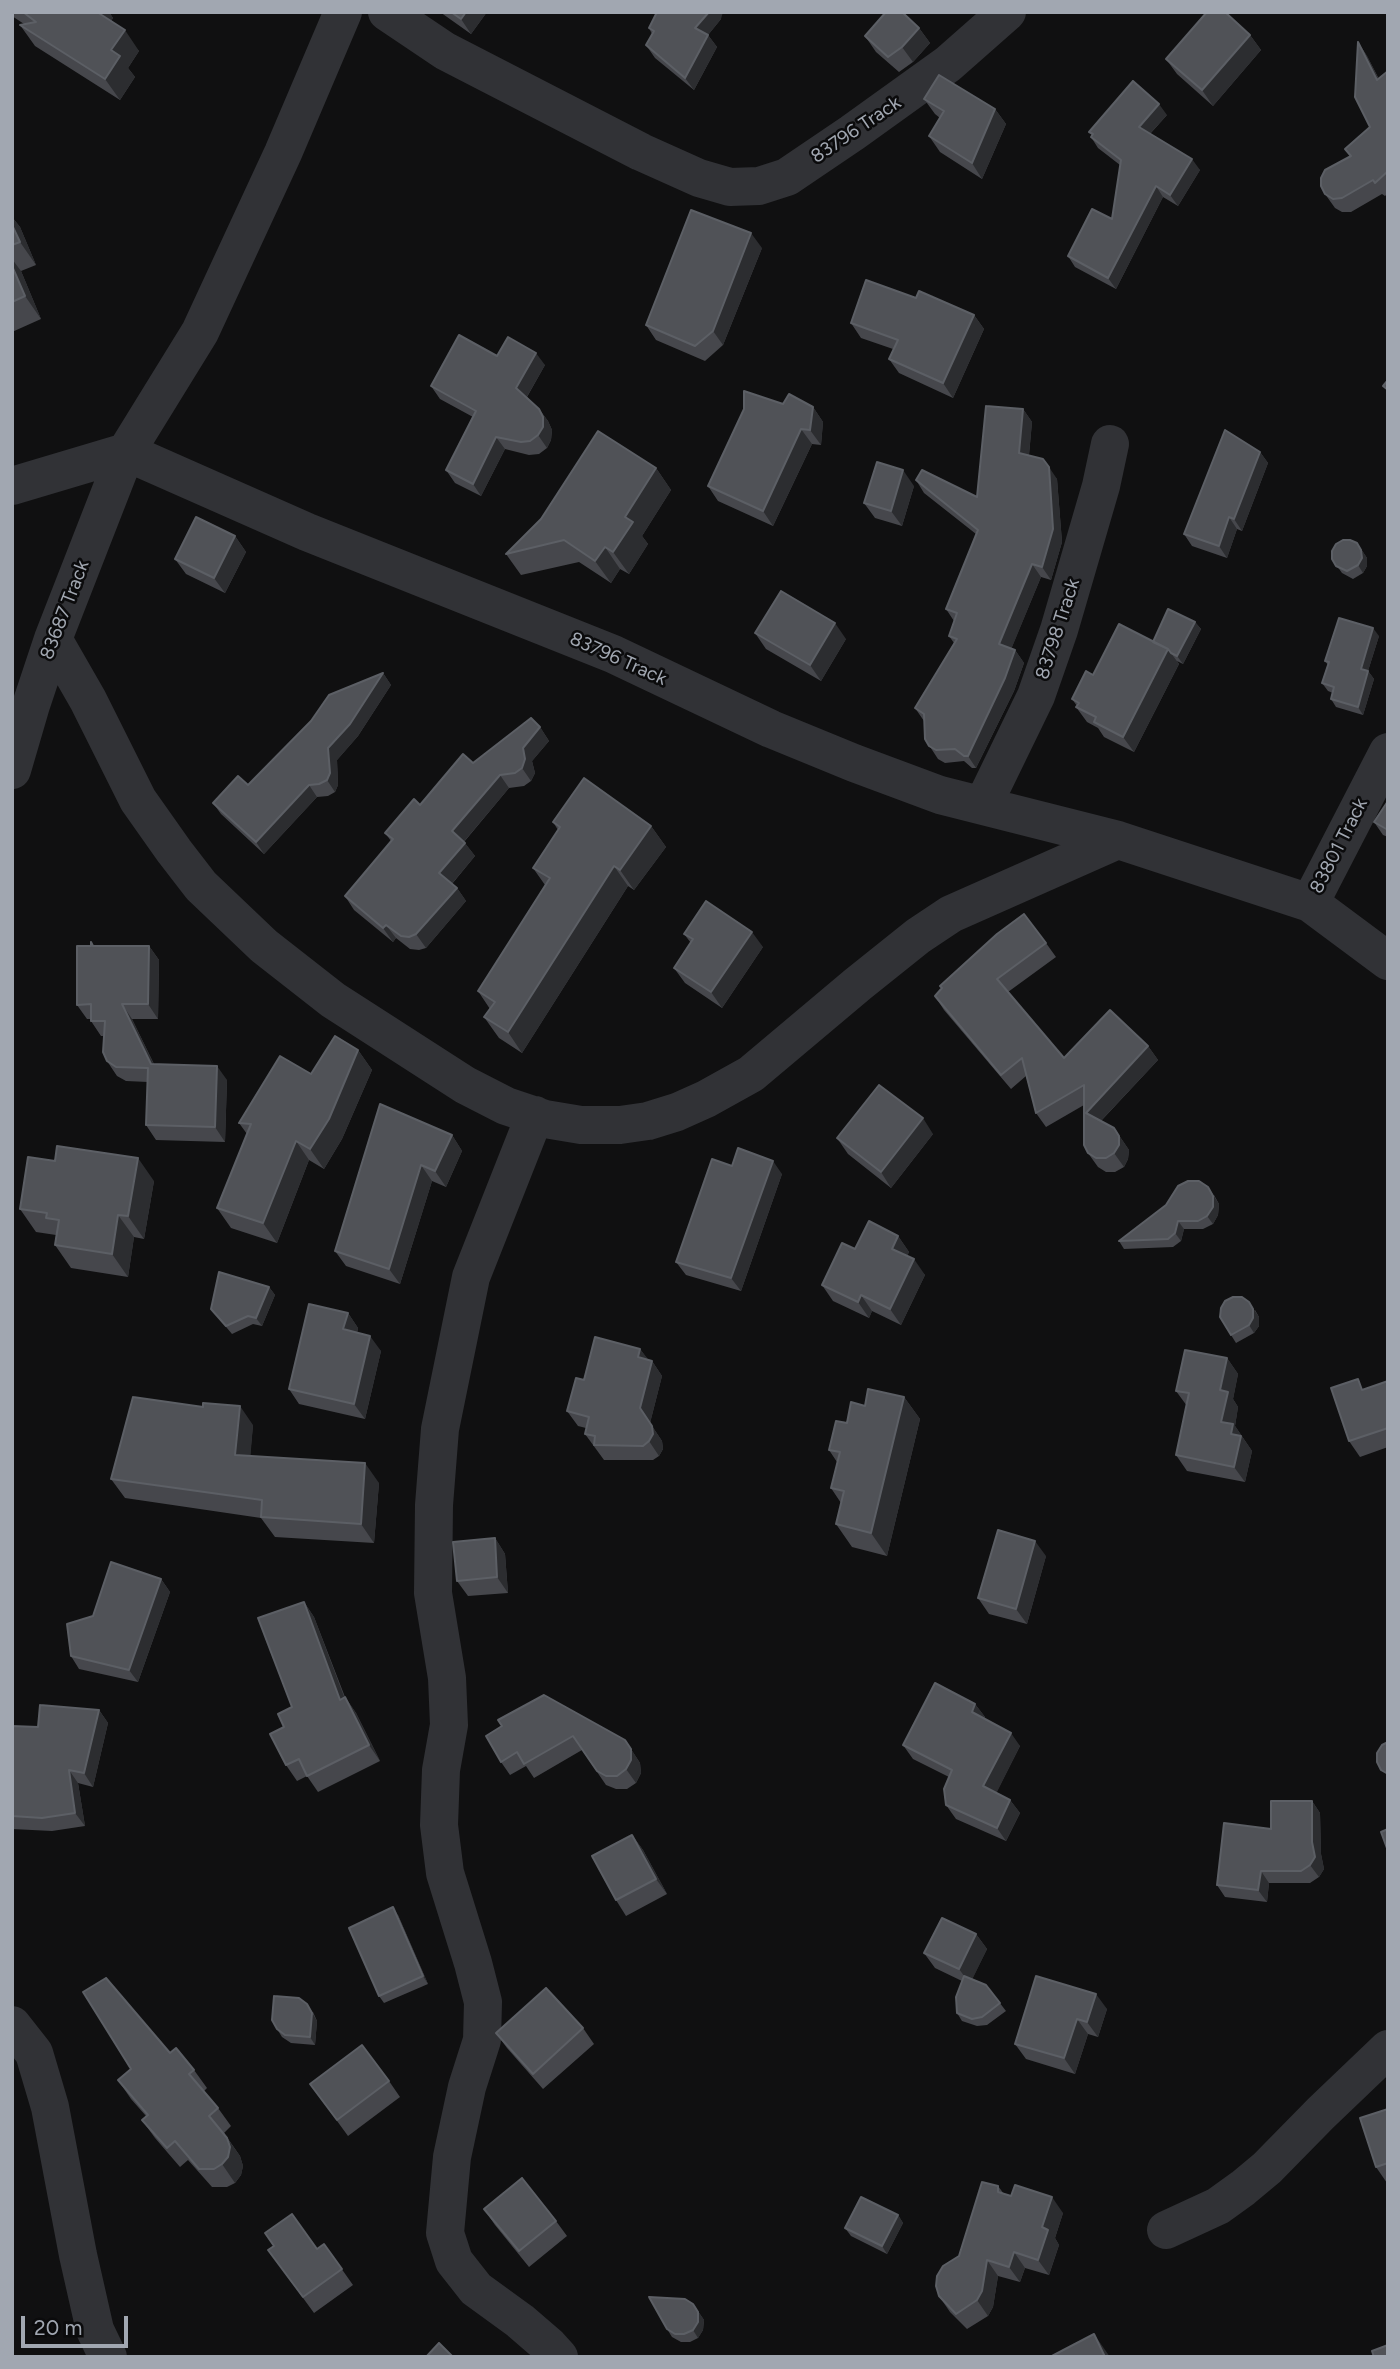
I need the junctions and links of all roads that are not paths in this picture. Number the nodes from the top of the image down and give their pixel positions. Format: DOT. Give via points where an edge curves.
graph roads {
  1 [pos="343,12"];
  2 [pos="387,12"];
  3 [pos="1007,12"];
  4 [pos="1110,444"];
  5 [pos="127,452"];
  6 [pos="12,486"];
  7 [pos="53,639"];
  8 [pos="1388,752"];
  9 [pos="12,770"];
  10 [pos="984,805"];
  11 [pos="1118,840"];
  12 [pos="1310,903"];
  13 [pos="1388,961"];
  14 [pos="535,1115"];
  15 [pos="12,2025"];
  16 [pos="1388,2049"];
  17 [pos="1166,2230"];
  18 [pos="108,2357"];
  19 [pos="559,2357"];
  1 -- 5 [label="street, 83687 Track" via="200,332"];
  2 -- 3 [label="street, 83796 Track" via="446,51 641,152 730,187 759,186 787,177 948,64"];
  4 -- 10 [label="street, 83798 Track" via="1094,513 1036,696"];
  5 -- 6 [label="street"];
  5 -- 7 [label="street, 83687 Track"];
  5 -- 10 [label="street, 83796 Track" via="307,532 613,654 783,734 940,795"];
  7 -- 9 [label="street, 83687 Track"];
  7 -- 14 [label="street" via="138,800 201,886 264,946 333,1000 465,1085"];
  8 -- 12 [label="street, 83801 Track"];
  10 -- 11 [label="street, 83796 Track"];
  11 -- 12 [label="street, 83796 Track"];
  11 -- 14 [label="street" via="951,914 751,1074 677,1112 620,1125 580,1125"];
  12 -- 13 [label="street, 83796 Track"];
  14 -- 19 [label="street" via="471,1277 440,1429 432,1593 450,1725 441,1770 439,1825 445,1873 483,2002 482,2040 452,2157 445,2233 454,2260 476,2289"];
  15 -- 18 [label="street" via="34,2053 50,2107 95,2330"];
  16 -- 17 [label="street" via="1267,2168 1218,2206"];
}
